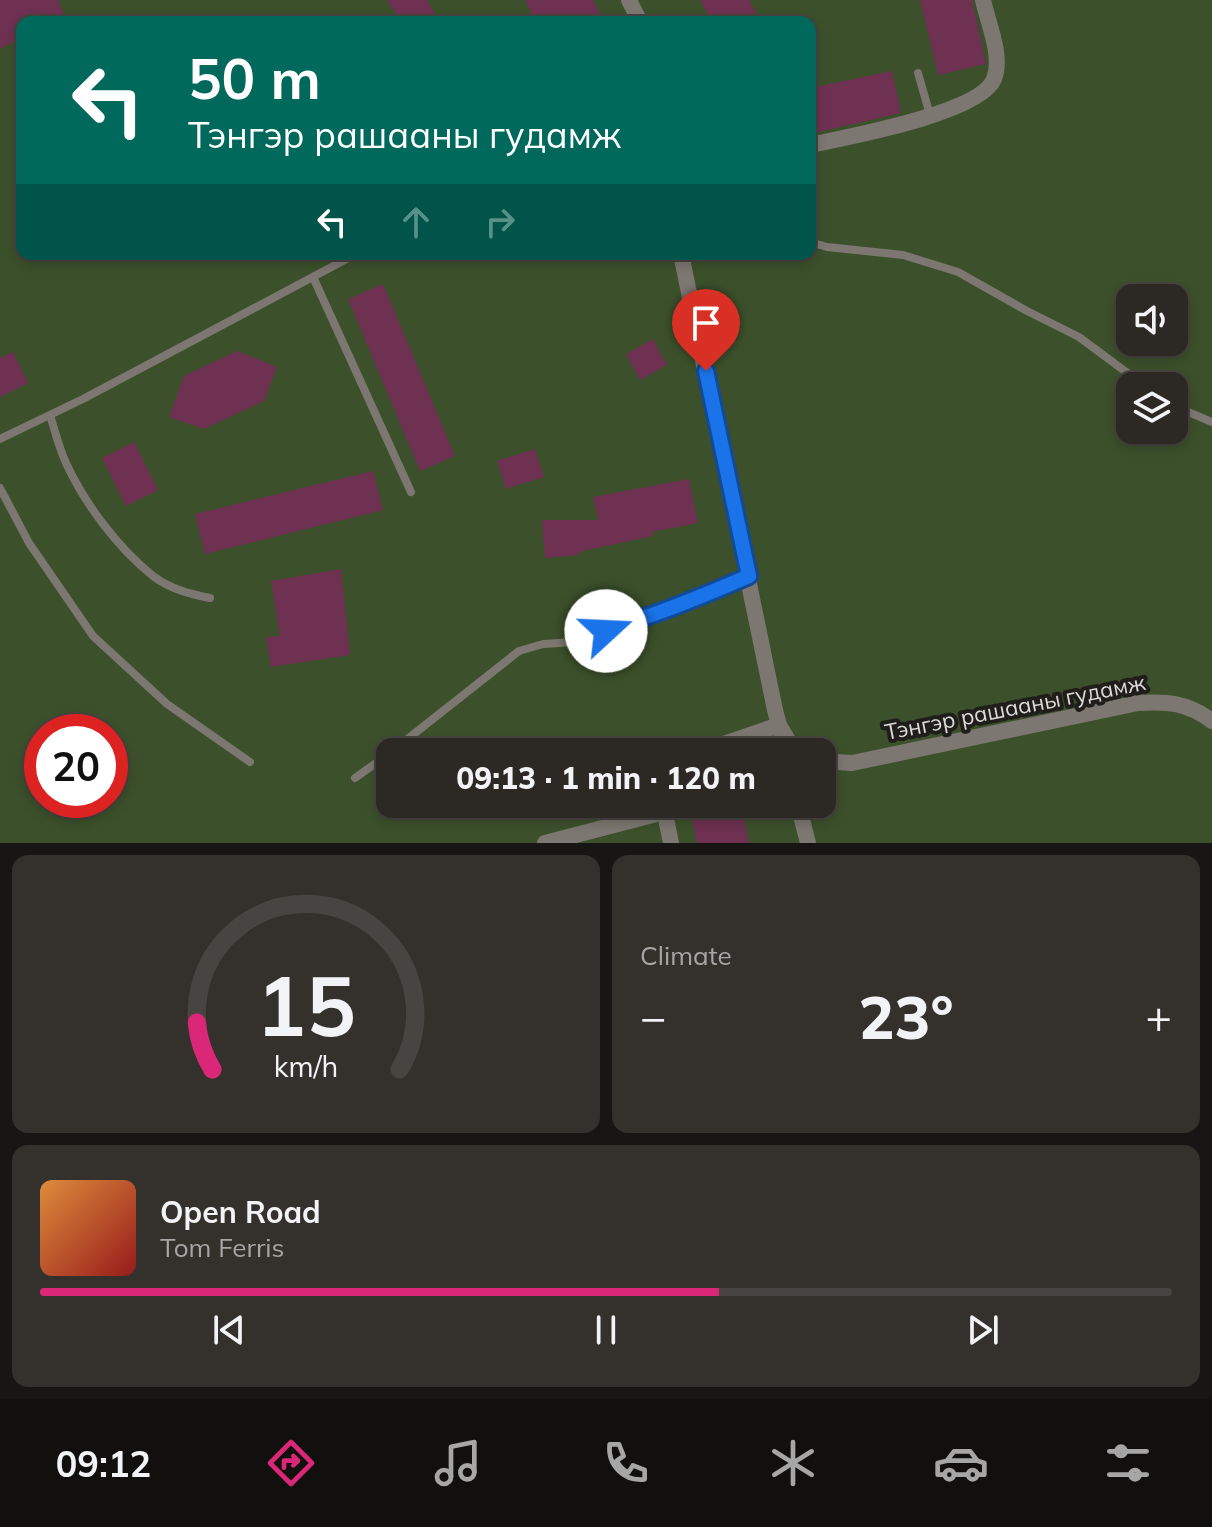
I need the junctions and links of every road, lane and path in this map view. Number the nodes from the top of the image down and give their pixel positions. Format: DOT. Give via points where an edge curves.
graph roads {
  1 [pos="983,0"];
  2 [pos="918,73"];
  3 [pos="930,115"];
  4 [pos="816,144"];
  5 [pos="816,244"];
  6 [pos="345,260"];
  7 [pos="682,260"];
  8 [pos="313,277"];
  9 [pos="1126,372"];
  10 [pos="1188,412"];
  11 [pos="50,415"];
  12 [pos="1212,422"];
  13 [pos="0,439"];
  14 [pos="0,488"];
  15 [pos="411,492"];
  16 [pos="749,576"];
  17 [pos="210,598"];
  18 [pos="1212,721"];
  19 [pos="779,725"];
  20 [pos="408,738"];
  21 [pos="741,738"];
  22 [pos="782,738"];
  23 [pos="787,738"];
  24 [pos="250,762"];
  25 [pos="376,762"];
  26 [pos="836,762"];
  27 [pos="355,778"];
  28 [pos="629,818"];
  29 [pos="665,818"];
  30 [pos="802,818"];
  31 [pos="545,843"];
  32 [pos="671,843"];
  33 [pos="808,843"];
  1 -- 3 [label="street" via="996,77 981,96"];
  2 -- 3 [label="lane"];
  3 -- 4 [label="street"];
  5 -- 9 [label="lane" via="903,255 958,272 1079,337"];
  6 -- 8 [label="lane"];
  7 -- 16 [label="street"];
  8 -- 11 [label="lane"];
  8 -- 15 [label="lane"];
  10 -- 12 [label="lane"];
  11 -- 13 [label="lane"];
  11 -- 17 [label="lane" via="66,462 95,513 125,548 154,577 185,593"];
  14 -- 24 [label="lane" via="29,543 93,636 167,704"];
  16 -- 19 [label="street"];
  16 -- 20 [label="lane" via="596,636 519,651"];
  18 -- 26 [label="street, Тэнгэр рашааны гудамж" via="1195,708 1166,701 1138,703 852,763"];
  19 -- 21 [label="street"];
  19 -- 22 [label="street"];
  19 -- 23 [label="street"];
  25 -- 27 [label="lane"];
  28 -- 31 [label="street"];
  29 -- 32 [label="street"];
  30 -- 33 [label="street"];
}
